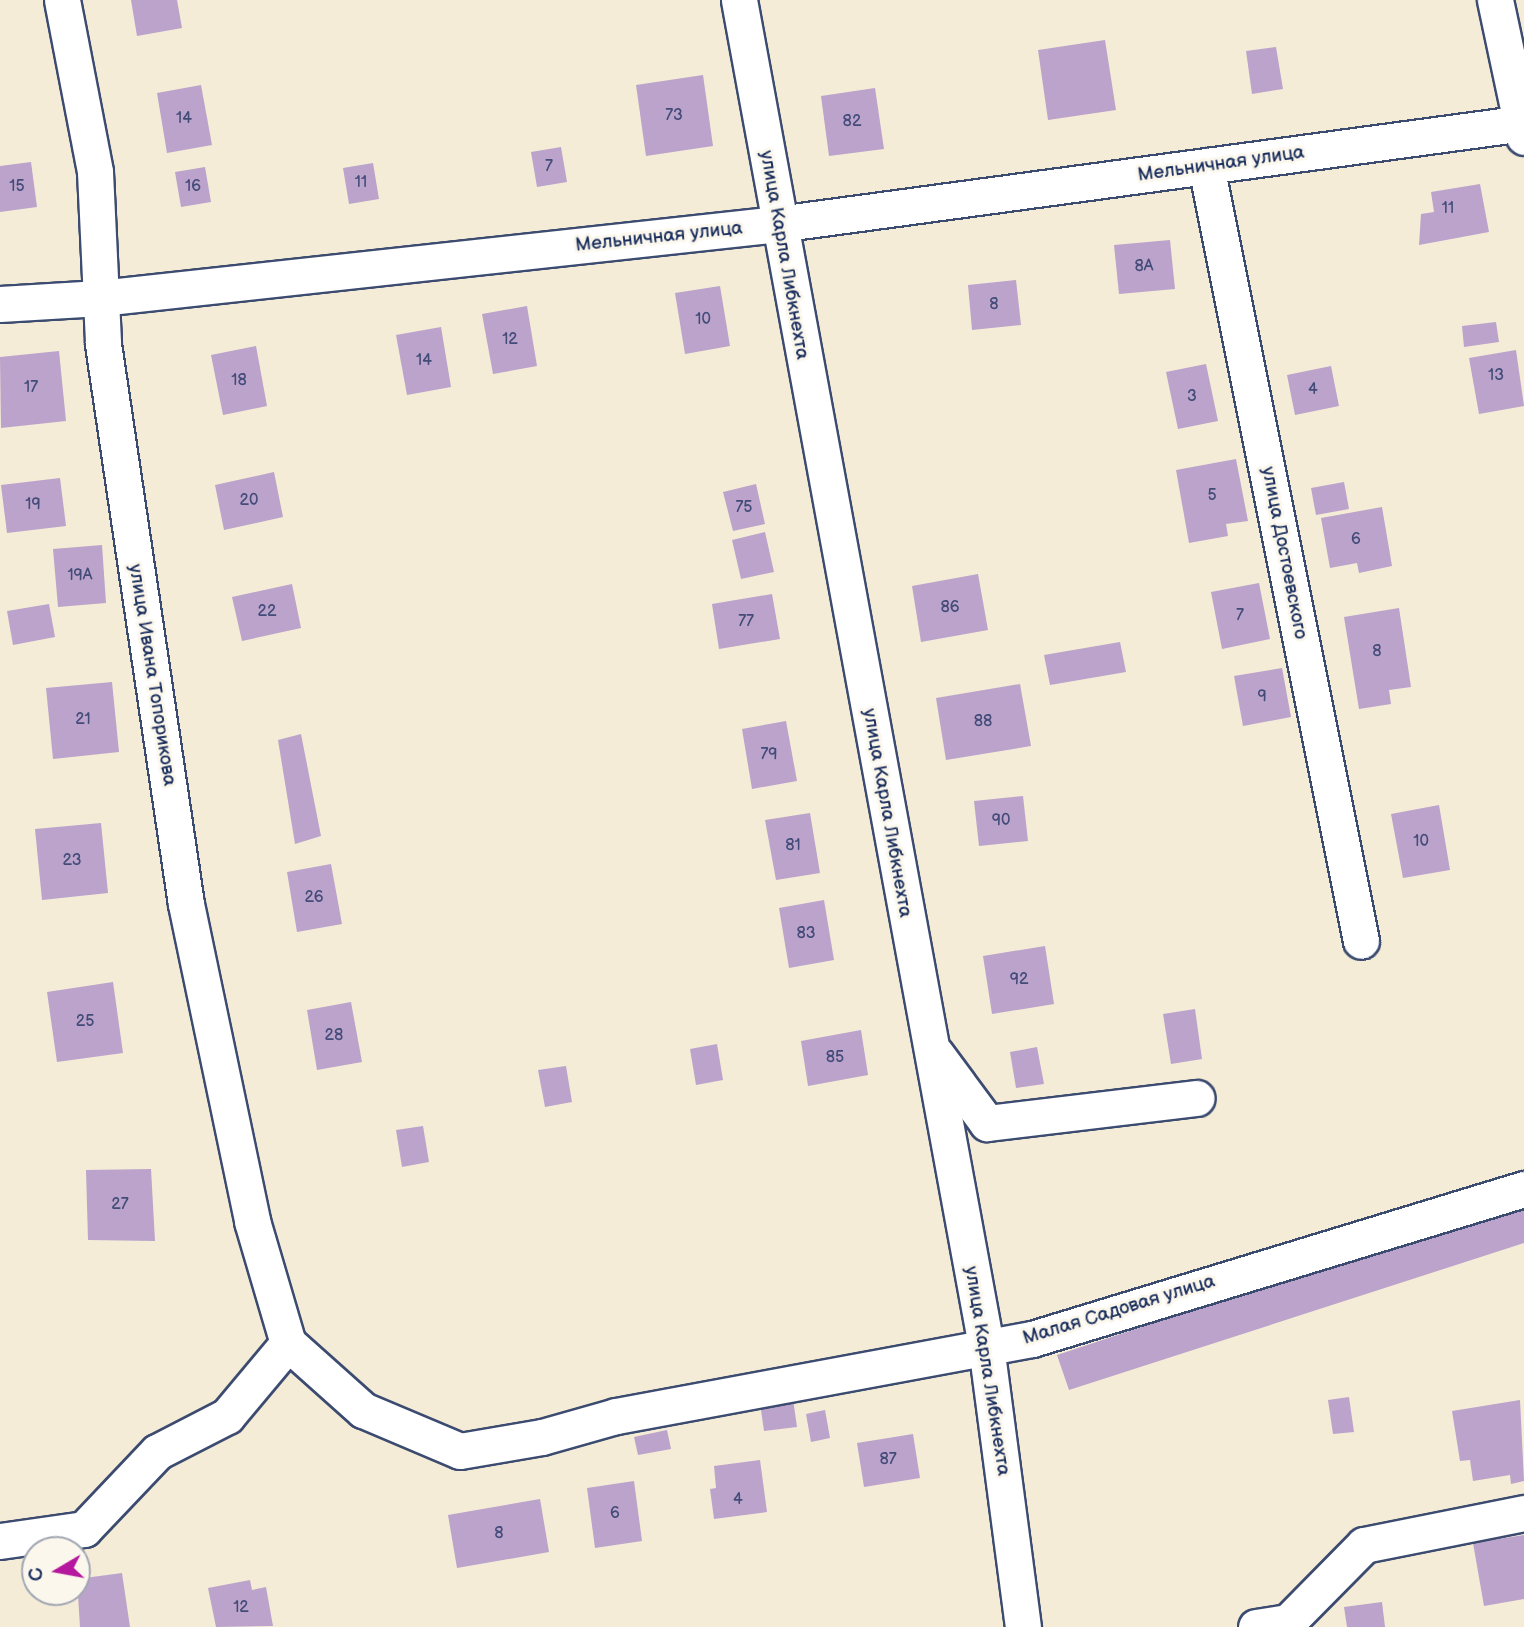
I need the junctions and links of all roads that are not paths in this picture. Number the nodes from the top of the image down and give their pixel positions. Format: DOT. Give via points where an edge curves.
graph roads {
  1 [pos="62,0"];
  2 [pos="739,0"];
  3 [pos="1494,0"];
  4 [pos="1523,128"];
  5 [pos="1206,166"];
  6 [pos="778,223"];
  7 [pos="100,298"];
  8 [pos="0,304"];
  9 [pos="1362,940"];
  10 [pos="930,1045"];
  11 [pos="1197,1098"];
  12 [pos="1524,1189"];
  13 [pos="288,1343"];
  14 [pos="986,1346"];
  15 [pos="1524,1513"];
  16 [pos="0,1541"];
  17 [pos="1023,1627"];
  18 [pos="1256,1627"];
  1 -- 7 [label="street, улица Ивана Топорикова" via="95,173"];
  2 -- 6 [label="street, улица Карла Либкнехта"];
  3 -- 4 [label="street"];
  4 -- 5 [label="street, Мельничная улица"];
  5 -- 6 [label="street, Мельничная улица"];
  5 -- 9 [label="street, улица Достоевского"];
  6 -- 7 [label="street, Мельничная улица"];
  6 -- 10 [label="street, улица Карла Либкнехта"];
  7 -- 8 [label="street, Мельничная улица"];
  7 -- 13 [label="street, улица Ивана Топорикова" via="186,904 252,1221"];
  10 -- 11 [label="street" via="987,1123"];
  10 -- 14 [label="street, улица Карла Либкнехта"];
  12 -- 14 [label="street, Малая Садовая улица" via="1032,1339"];
  13 -- 14 [label="street, Малая Садовая улица" via="363,1410 460,1451 542,1437 617,1416"];
  13 -- 16 [label="street" via="227,1416 156,1452 84,1530"];
  14 -- 17 [label="street, улица Карла Либкнехта"];
  15 -- 18 [label="street" via="1364,1545 1288,1622"];
}
